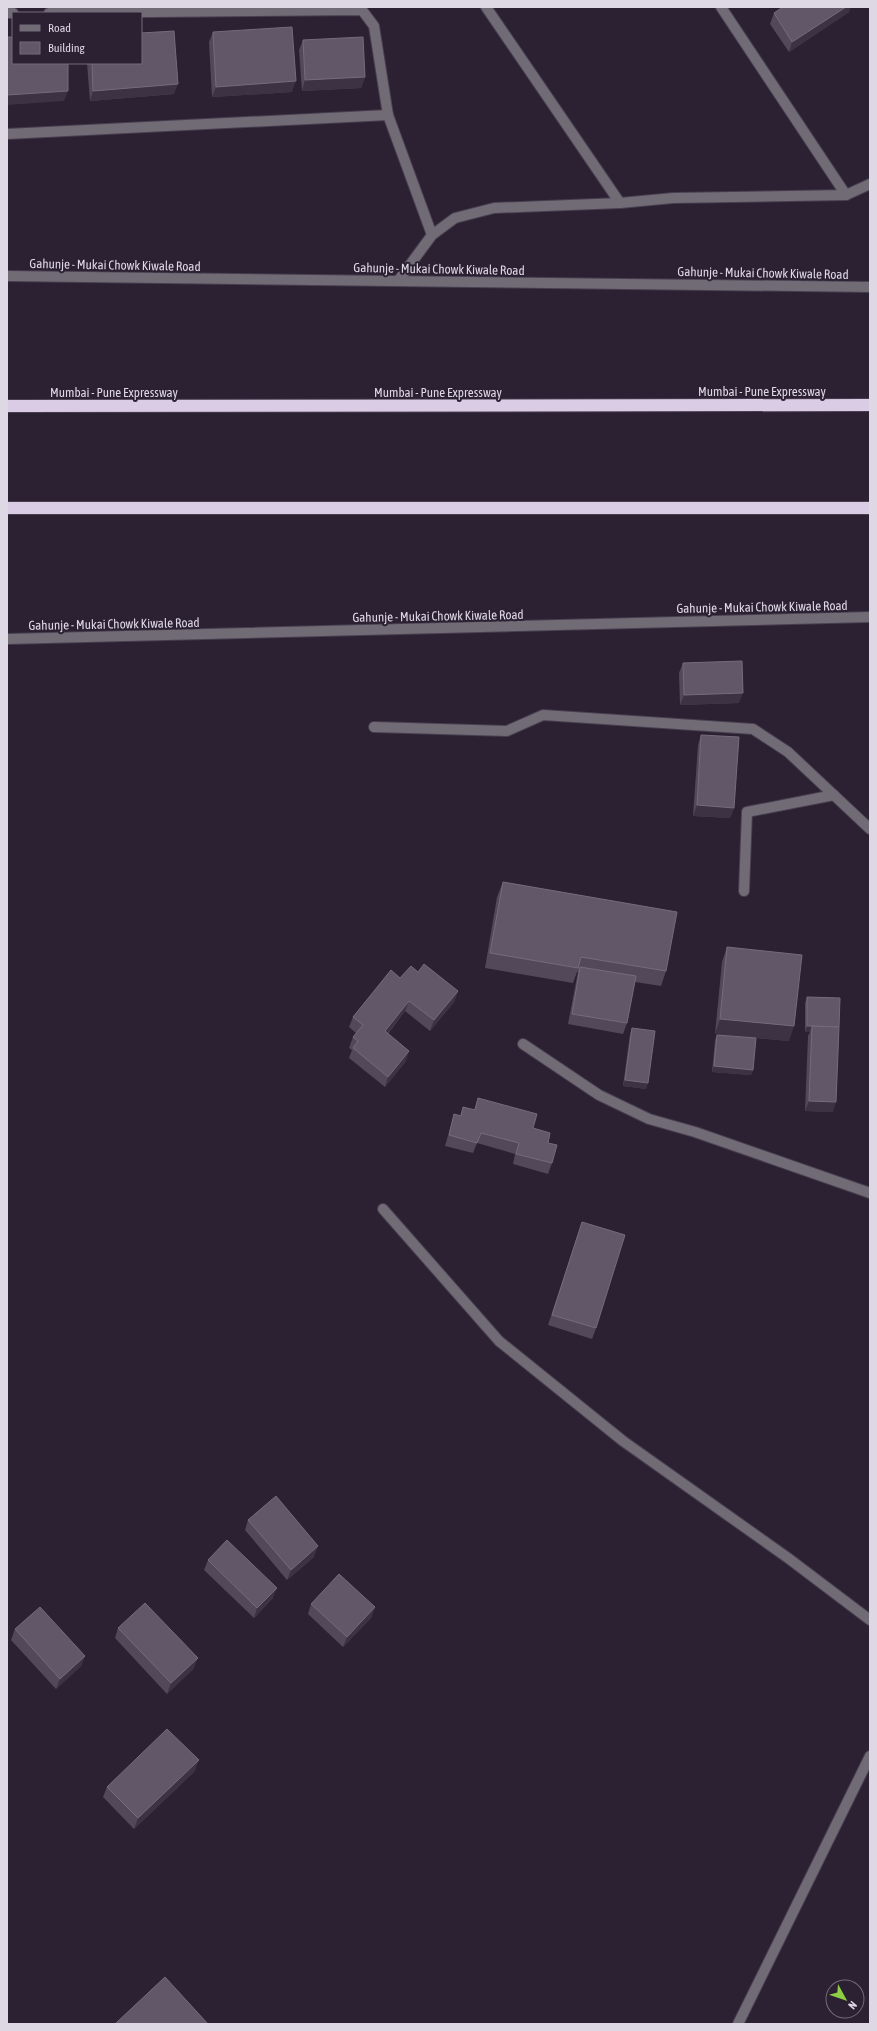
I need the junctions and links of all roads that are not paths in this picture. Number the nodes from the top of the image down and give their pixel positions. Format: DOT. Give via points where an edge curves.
graph roads {
  1 [pos="486,7"];
  2 [pos="721,7"];
  3 [pos="142,12"];
  4 [pos="388,114"];
  5 [pos="7,134"];
  6 [pos="870,184"];
  7 [pos="846,195"];
  8 [pos="620,203"];
  9 [pos="432,235"];
  10 [pos="7,276"];
  11 [pos="398,281"];
  12 [pos="870,287"];
  13 [pos="870,405"];
  14 [pos="7,406"];
  15 [pos="7,508"];
  16 [pos="870,508"];
  17 [pos="870,617"];
  18 [pos="7,639"];
  19 [pos="374,728"];
  20 [pos="834,795"];
  21 [pos="870,829"];
  22 [pos="744,891"];
  23 [pos="523,1044"];
  24 [pos="870,1192"];
  25 [pos="383,1209"];
  26 [pos="870,1620"];
  27 [pos="870,1756"];
  28 [pos="738,2024"];
  1 -- 8 [label="street"];
  2 -- 7 [label="street"];
  3 -- 4 [label="street" via="362,10 374,26"];
  4 -- 5 [label="street"];
  4 -- 9 [label="street"];
  6 -- 7 [label="street"];
  7 -- 8 [label="street" via="673,198"];
  8 -- 9 [label="street" via="494,208 455,218"];
  9 -- 11 [label="street"];
  10 -- 11 [label="street, Gahunje - Mukai Chowk Kiwale Road"];
  11 -- 12 [label="street, Gahunje - Mukai Chowk Kiwale Road"];
  13 -- 14 [label="highway, Mumbai - Pune Expressway"];
  15 -- 16 [label="highway"];
  17 -- 18 [label="street, Gahunje - Mukai Chowk Kiwale Road"];
  19 -- 20 [label="street" via="507,731 543,715 753,729 788,752"];
  20 -- 21 [label="street"];
  20 -- 22 [label="street" via="747,812"];
  23 -- 24 [label="street" via="599,1095 649,1119 695,1132"];
  25 -- 26 [label="street" via="499,1341 623,1441 788,1558"];
  27 -- 28 [label="street"];
}
